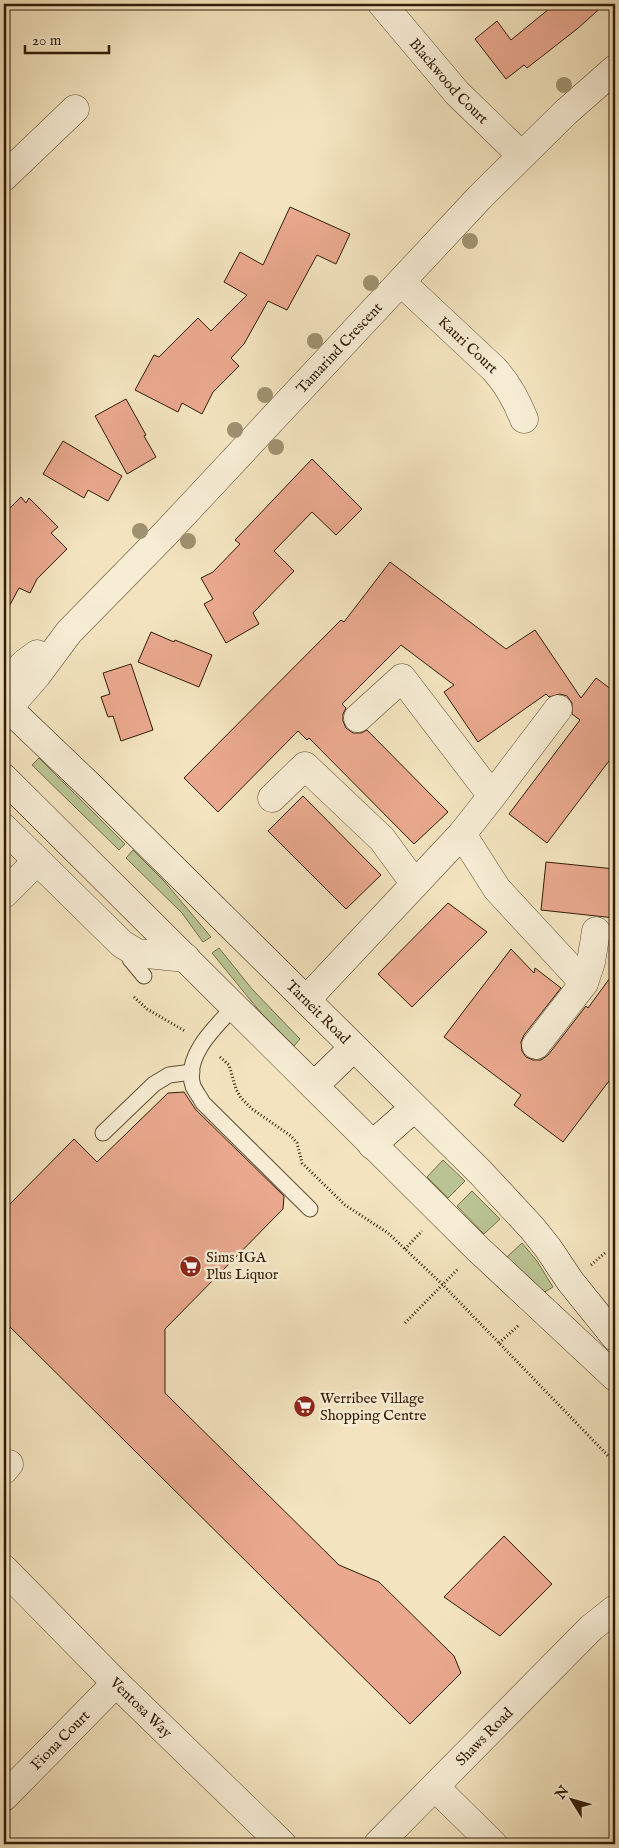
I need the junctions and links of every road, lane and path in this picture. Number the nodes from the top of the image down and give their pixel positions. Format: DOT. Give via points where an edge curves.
graph roads {
  1 [pos="382,4"];
  2 [pos="615,69"];
  3 [pos="75,108"];
  4 [pos="521,155"];
  5 [pos="4,177"];
  6 [pos="401,282"];
  7 [pos="524,419"];
  8 [pos="5,702"];
  9 [pos="558,709"];
  10 [pos="358,718"];
  11 [pos="4,778"];
  12 [pos="492,796"];
  13 [pos="272,798"];
  14 [pos="4,828"];
  15 [pos="462,834"];
  16 [pos="38,861"];
  17 [pos="415,884"];
  18 [pos="4,894"];
  19 [pos="596,932"];
  20 [pos="129,949"];
  21 [pos="186,958"];
  22 [pos="144,976"];
  23 [pos="584,983"];
  24 [pos="128,990"];
  25 [pos="306,1000"];
  26 [pos="235,1006"];
  27 [pos="203,1042"];
  28 [pos="536,1045"];
  29 [pos="353,1048"];
  30 [pos="192,1072"];
  31 [pos="314,1086"];
  32 [pos="414,1108"];
  33 [pos="103,1133"];
  34 [pos="372,1145"];
  35 [pos="310,1209"];
  36 [pos="615,1337"];
  37 [pos="615,1377"];
  38 [pos="614,1460"];
  39 [pos="4,1569"];
  40 [pos="615,1595"];
  41 [pos="615,1610"];
  42 [pos="591,1628"];
  43 [pos="116,1683"];
  44 [pos="435,1787"];
  45 [pos="4,1797"];
  46 [pos="282,1844"];
  47 [pos="378,1844"];
  48 [pos="493,1844"];
  1 -- 4 [label="street, Blackwood Court" via="457,93"];
  2 -- 4 [label="street, Tamarind Crescent"];
  3 -- 5 [label="street"];
  4 -- 6 [label="street, Tamarind Crescent"];
  6 -- 7 [label="street, Kauri Court" via="494,369 507,384"];
  6 -- 8 [label="street, Tamarind Crescent" via="69,632 37,675"];
  8 -- 25 [label="street, Tarneit Road"];
  9 -- 12 [label="street"];
  10 -- 12 [label="street" via="402,678"];
  11 -- 21 [label="street"];
  12 -- 15 [label="street"];
  13 -- 17 [label="street" via="305,766 382,838"];
  14 -- 16 [label="street"];
  15 -- 17 [label="street"];
  15 -- 23 [label="street" via="497,889"];
  16 -- 18 [label="street"];
  16 -- 20 [label="street" via="109,934"];
  17 -- 25 [label="street"];
  19 -- 23 [label="street"];
  20 -- 21 [label="street" via="137,953"];
  20 -- 22 [label="lane" via="130,959"];
  21 -- 26 [label="street"];
  23 -- 28 [label="street"];
  24 -- 27 [label="path" via="146,1009"];
  25 -- 29 [label="street, Tarneit Road"];
  26 -- 27 [label="lane"];
  26 -- 31 [label="street"];
  27 -- 30 [label="lane"];
  27 -- 38 [label="path" via="228,1065 236,1089 252,1110 297,1143 302,1163 345,1205 388,1233 412,1255"];
  29 -- 31 [label="street"];
  29 -- 32 [label="street, Tarneit Road"];
  30 -- 33 [label="lane" via="169,1075 154,1084"];
  30 -- 35 [label="lane" via="193,1085 203,1102"];
  31 -- 34 [label="street"];
  32 -- 34 [label="street"];
  32 -- 36 [label="street, Tarneit Road" via="532,1228"];
  34 -- 37 [label="street"];
  39 -- 43 [label="street, Ventosa Way"];
  40 -- 42 [label="street, Shaws Road"];
  41 -- 42 [label="street, Shaws Road"];
  42 -- 44 [label="street, Shaws Road"];
  43 -- 45 [label="street, Fiona Court"];
  43 -- 46 [label="street, Ventosa Way"];
  44 -- 47 [label="street, Shaws Road"];
  44 -- 48 [label="street"];
}
